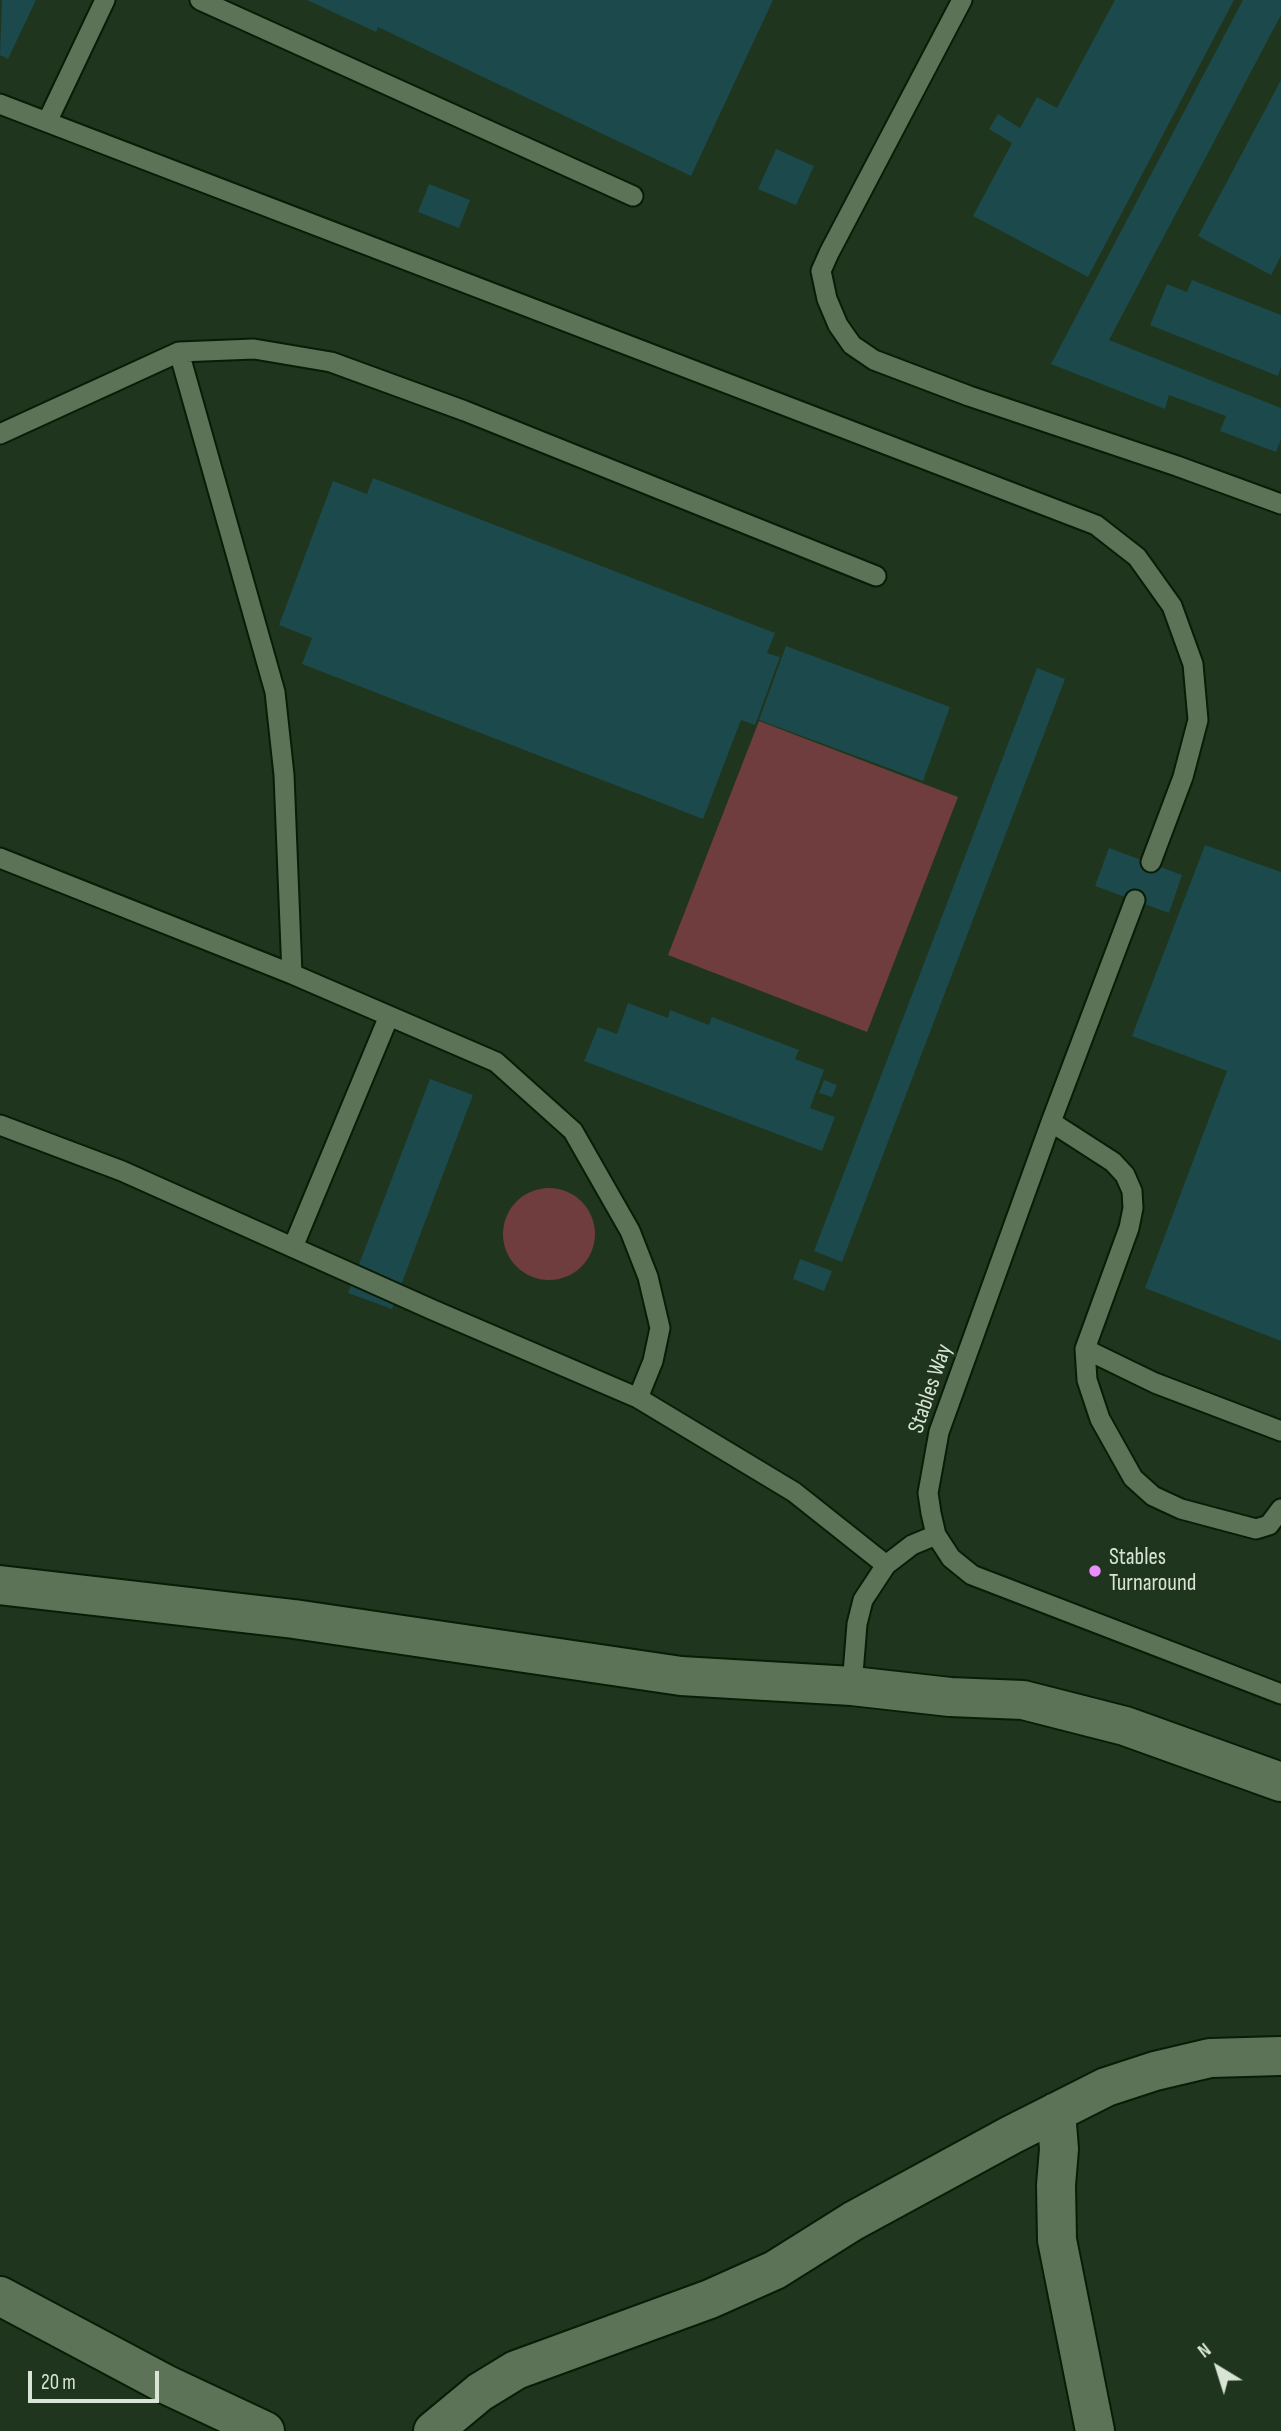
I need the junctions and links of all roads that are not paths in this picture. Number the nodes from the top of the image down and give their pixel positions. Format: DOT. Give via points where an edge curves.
graph roads {
  1 [pos="105,0"];
  2 [pos="200,0"];
  3 [pos="962,0"];
  4 [pos="0,104"];
  5 [pos="47,122"];
  6 [pos="633,196"];
  7 [pos="179,352"];
  8 [pos="0,434"];
  9 [pos="1281,504"];
  10 [pos="876,576"];
  11 [pos="0,858"];
  12 [pos="1151,862"];
  13 [pos="1135,900"];
  14 [pos="292,974"];
  15 [pos="388,1016"];
  16 [pos="1051,1122"];
  17 [pos="0,1125"];
  18 [pos="293,1247"];
  19 [pos="1085,1349"];
  20 [pos="638,1398"];
  21 [pos="1281,1431"];
  22 [pos="1281,1509"];
  23 [pos="936,1535"];
  24 [pos="886,1565"];
  25 [pos="0,1585"];
  26 [pos="852,1686"];
  27 [pos="1281,1694"];
  28 [pos="1281,1782"];
  29 [pos="1281,2056"];
  30 [pos="1056,2112"];
  31 [pos="0,2296"];
  32 [pos="265,2431"];
  33 [pos="433,2431"];
  34 [pos="1095,2431"];
  1 -- 5 [label="lane"];
  2 -- 6 [label="lane"];
  3 -- 9 [label="lane" via="821,271 838,325 852,345 874,360"];
  4 -- 5 [label="lane"];
  5 -- 12 [label="lane" via="1096,525 1137,557 1172,606 1193,664 1198,720 1183,777"];
  7 -- 8 [label="lane"];
  7 -- 10 [label="lane" via="254,349 331,362"];
  7 -- 14 [label="lane" via="275,692 284,775"];
  11 -- 14 [label="lane"];
  13 -- 16 [label="lane, Stables Way"];
  14 -- 15 [label="lane"];
  15 -- 18 [label="lane"];
  15 -- 20 [label="lane" via="496,1062 573,1131 630,1231 648,1276 660,1328"];
  16 -- 19 [label="lane" via="1113,1162 1132,1191 1129,1228"];
  16 -- 23 [label="lane, Stables Way" via="939,1432 928,1493"];
  17 -- 18 [label="lane" via="122,1171"];
  18 -- 20 [label="lane"];
  19 -- 21 [label="lane" via="1155,1383"];
  19 -- 22 [label="lane" via="1087,1380 1100,1419 1133,1478 1153,1496 1256,1529 1269,1525"];
  20 -- 24 [label="lane" via="794,1492"];
  23 -- 24 [label="lane" via="912,1545"];
  23 -- 27 [label="lane, Stables Way" via="951,1558 972,1575"];
  24 -- 26 [label="lane" via="863,1600"];
  25 -- 26 [label="street" via="294,1619 681,1676"];
  26 -- 28 [label="street" via="1023,1700 1125,1726"];
  29 -- 30 [label="street" via="1210,2058 1155,2071 1106,2087"];
  30 -- 33 [label="street" via="853,2221 775,2270 710,2299 516,2370 480,2392"];
  30 -- 34 [label="street" via="1057,2240"];
  31 -- 32 [label="street"];
}
